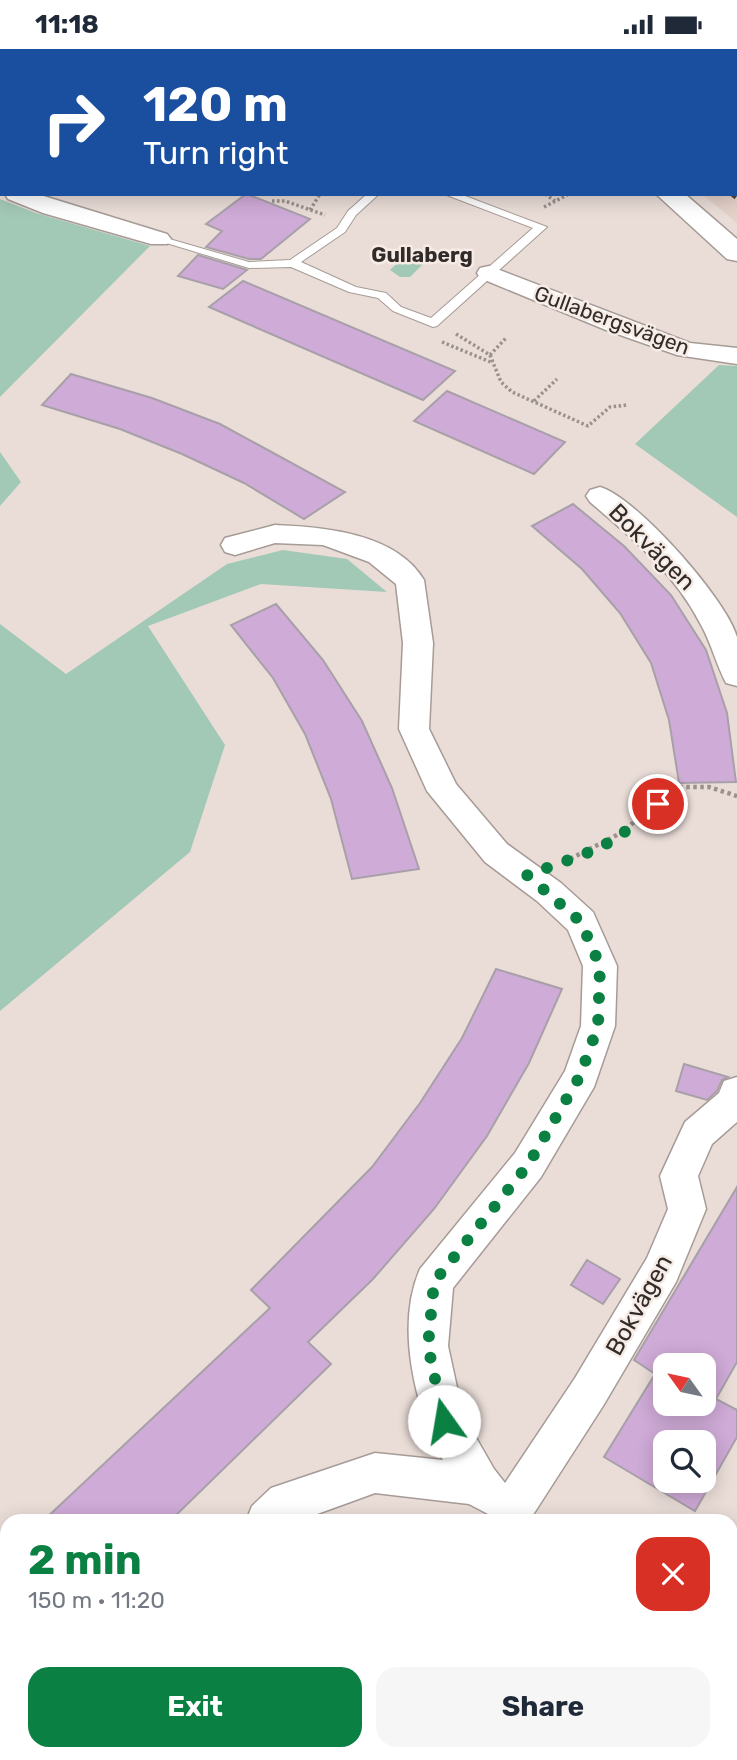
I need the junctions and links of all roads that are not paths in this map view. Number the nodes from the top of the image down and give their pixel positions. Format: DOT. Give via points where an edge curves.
graph roads {
  1 [pos="21,196"];
  2 [pos="372,196"];
  3 [pos="455,196"];
  4 [pos="671,196"];
  5 [pos="159,239"];
  6 [pos="737,253"];
  7 [pos="293,263"];
  8 [pos="489,273"];
  9 [pos="737,356"];
  10 [pos="600,496"];
  11 [pos="235,545"];
  12 [pos="737,675"];
  13 [pos="737,1092"];
  14 [pos="479,1484"];
  15 [pos="274,1514"];
  16 [pos="509,1514"];
  17 [pos="514,1514"];
  1 -- 5 [label="street"];
  2 -- 7 [label="lane" via="341,230"];
  3 -- 8 [label="lane" via="541,227"];
  4 -- 6 [label="street"];
  5 -- 7 [label="lane" via="250,265"];
  7 -- 8 [label="lane" via="353,290 382,295 397,309 433,323"];
  8 -- 9 [label="street, Gullabergsvägen" via="686,350"];
  10 -- 12 [label="street, Bokvägen" via="647,535 697,590"];
  11 -- 14 [label="street" via="275,534 325,536 379,555 410,580 418,643 414,729 443,790 496,853 581,922 600,966 598,1026 580,1076 528,1165 434,1282 428,1346 444,1421"];
  13 -- 17 [label="street, Bokvägen" via="733,1103 698,1133 679,1175 687,1209 662,1269"];
  14 -- 15 [label="street" via="375,1473 286,1503"];
  14 -- 16 [label="street"];
}
